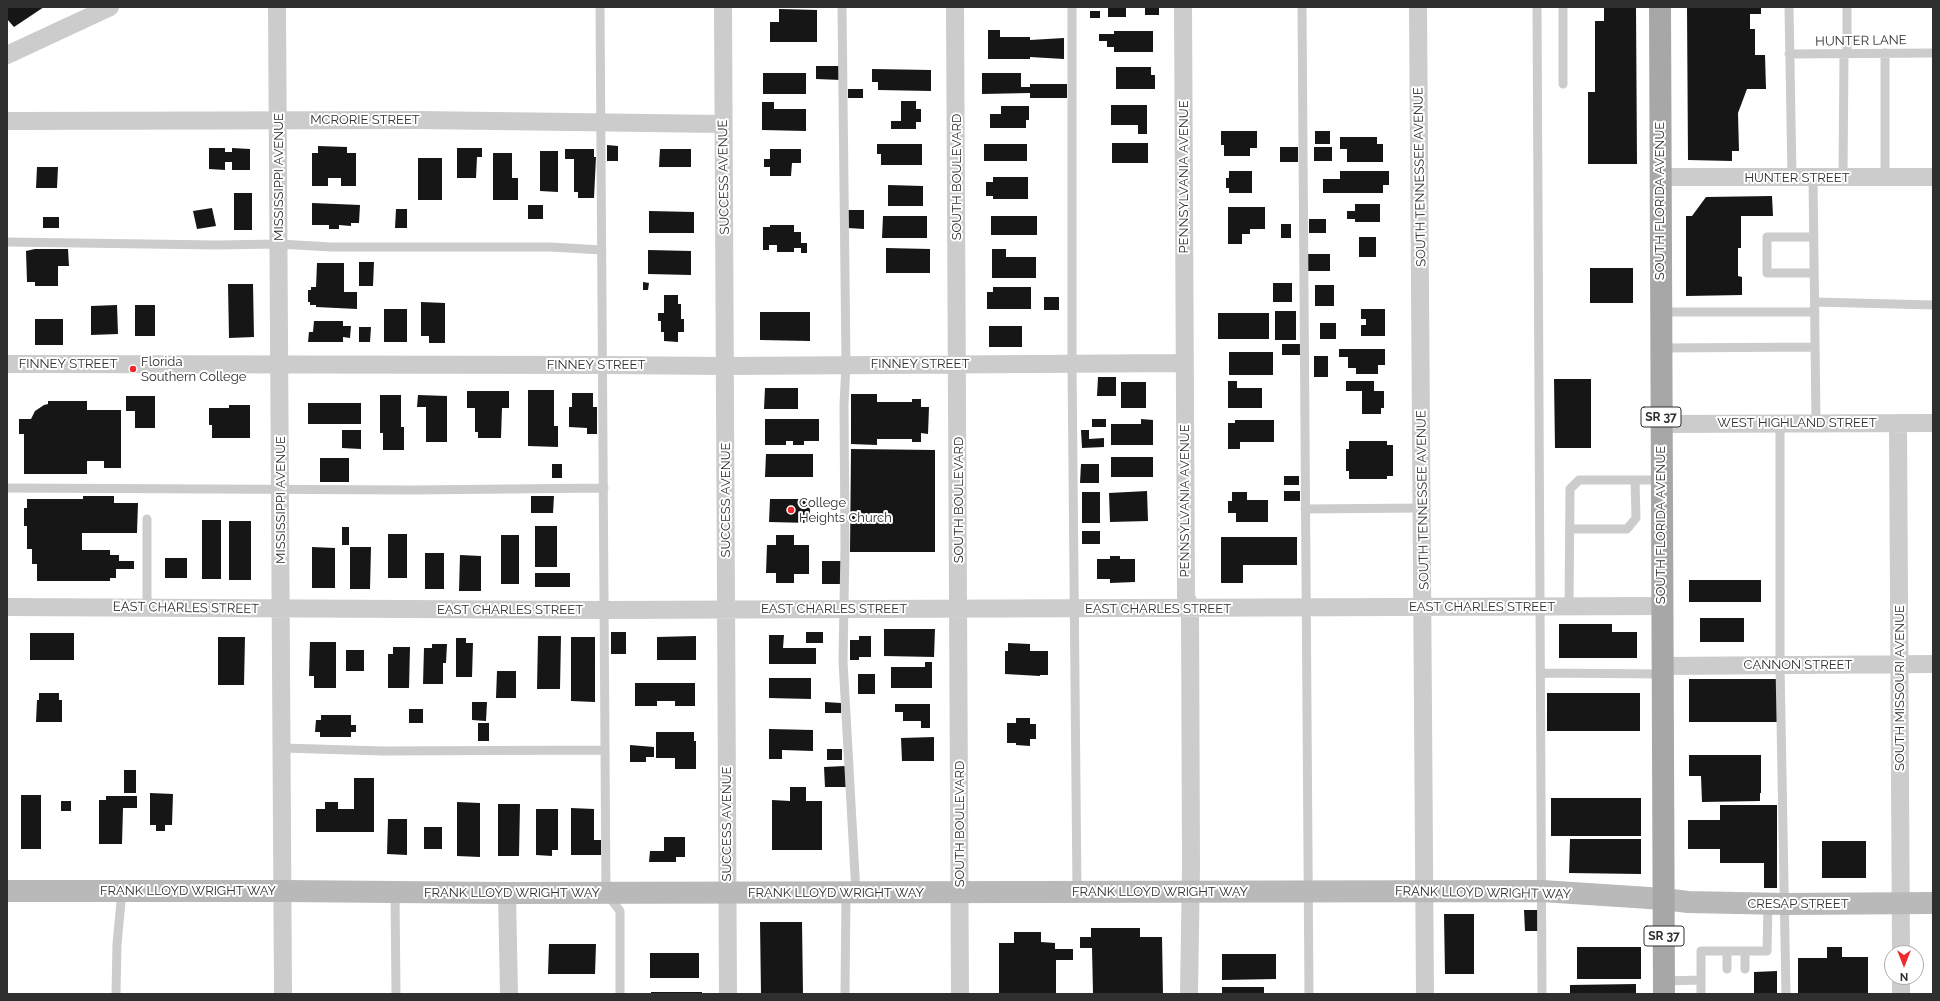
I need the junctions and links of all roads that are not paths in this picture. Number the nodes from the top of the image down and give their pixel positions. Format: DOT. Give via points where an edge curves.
graph roads {
  1 [pos="110,7"];
  2 [pos="277,7"];
  3 [pos="600,7"];
  4 [pos="723,7"];
  5 [pos="842,7"];
  6 [pos="955,7"];
  7 [pos="1072,7"];
  8 [pos="1182,7"];
  9 [pos="1302,7"];
  10 [pos="1418,7"];
  11 [pos="1537,7"];
  12 [pos="1563,7"];
  13 [pos="1660,7"];
  14 [pos="1789,7"];
  15 [pos="1847,7"];
  16 [pos="1885,53"];
  17 [pos="1933,53"];
  18 [pos="1789,54"];
  19 [pos="1846,54"];
  20 [pos="7,55"];
  21 [pos="1563,84"];
  22 [pos="279,120"];
  23 [pos="7,121"];
  24 [pos="602,122"];
  25 [pos="723,124"];
  26 [pos="1660,177"];
  27 [pos="1813,177"];
  28 [pos="1843,177"];
  29 [pos="1885,177"];
  30 [pos="1933,177"];
  31 [pos="1792,178"];
  32 [pos="1814,237"];
  33 [pos="7,242"];
  34 [pos="279,244"];
  35 [pos="602,250"];
  36 [pos="1814,273"];
  37 [pos="1933,305"];
  38 [pos="1815,307"];
  39 [pos="1661,312"];
  40 [pos="1815,347"];
  41 [pos="1661,348"];
  42 [pos="1185,363"];
  43 [pos="7,364"];
  44 [pos="846,364"];
  45 [pos="958,364"];
  46 [pos="1072,364"];
  47 [pos="280,365"];
  48 [pos="602,365"];
  49 [pos="725,366"];
  50 [pos="1780,423"];
  51 [pos="1816,423"];
  52 [pos="1898,423"];
  53 [pos="1933,423"];
  54 [pos="1661,424"];
  55 [pos="1635,480"];
  56 [pos="1661,480"];
  57 [pos="7,488"];
  58 [pos="604,488"];
  59 [pos="280,489"];
  60 [pos="1423,508"];
  61 [pos="1305,509"];
  62 [pos="147,520"];
  63 [pos="1570,529"];
  64 [pos="1662,606"];
  65 [pos="7,607"];
  66 [pos="1190,607"];
  67 [pos="1424,607"];
  68 [pos="1540,607"];
  69 [pos="1569,607"];
  70 [pos="147,608"];
  71 [pos="959,608"];
  72 [pos="1075,608"];
  73 [pos="1306,608"];
  74 [pos="281,609"];
  75 [pos="605,610"];
  76 [pos="726,610"];
  77 [pos="844,610"];
  78 [pos="1900,664"];
  79 [pos="1933,664"];
  80 [pos="1780,665"];
  81 [pos="1663,670"];
  82 [pos="1541,672"];
  83 [pos="283,748"];
  84 [pos="605,750"];
  85 [pos="7,891"];
  86 [pos="122,891"];
  87 [pos="283,891"];
  88 [pos="1542,891"];
  89 [pos="394,892"];
  90 [pos="1077,892"];
  91 [pos="1190,892"];
  92 [pos="1308,892"];
  93 [pos="1425,892"];
  94 [pos="507,893"];
  95 [pos="606,893"];
  96 [pos="728,893"];
  97 [pos="851,893"];
  98 [pos="960,893"];
  99 [pos="1664,899"];
  100 [pos="1933,903"];
  101 [pos="1776,904"];
  102 [pos="1900,904"];
  103 [pos="1901,945"];
  104 [pos="1727,951"];
  105 [pos="1745,951"];
  106 [pos="1727,969"];
  107 [pos="1745,969"];
  108 [pos="1701,980"];
  109 [pos="1664,987"];
  110 [pos="116,994"];
  111 [pos="284,994"];
  112 [pos="396,994"];
  113 [pos="509,994"];
  114 [pos="620,994"];
  115 [pos="728,994"];
  116 [pos="846,994"];
  117 [pos="960,994"];
  118 [pos="1189,994"];
  119 [pos="1309,994"];
  120 [pos="1426,994"];
  121 [pos="1542,994"];
  122 [pos="1701,994"];
  123 [pos="1786,994"];
  1 -- 20 [label="street"];
  2 -- 22 [label="street, MISSISSIPPI AVENUE"];
  3 -- 24 [label="lane"];
  4 -- 25 [label="street, SUCCESS AVENUE"];
  5 -- 44 [label="lane"];
  6 -- 45 [label="street, SOUTH BOULEVARD"];
  7 -- 46 [label="lane"];
  8 -- 42 [label="street, PENNSYLVANIA AVENUE"];
  9 -- 61 [label="lane"];
  10 -- 60 [label="street, SOUTH TENNESSEE AVENUE"];
  11 -- 68 [label="lane"];
  12 -- 21 [label="lane"];
  13 -- 26 [label="main road, SOUTH FLORIDA AVENUE / SR 37"];
  14 -- 18 [label="lane"];
  15 -- 19 [label="lane"];
  16 -- 17 [label="lane, HUNTER LANE"];
  16 -- 19 [label="lane, HUNTER LANE"];
  16 -- 29 [label="lane"];
  18 -- 19 [label="lane, HUNTER LANE"];
  18 -- 31 [label="lane"];
  19 -- 28 [label="lane"];
  22 -- 23 [label="street, MCRORIE STREET"];
  22 -- 24 [label="street, MCRORIE STREET"];
  22 -- 34 [label="street, MISSISSIPPI AVENUE"];
  24 -- 25 [label="street, MCRORIE STREET"];
  24 -- 35 [label="lane"];
  25 -- 49 [label="street, SUCCESS AVENUE"];
  26 -- 31 [label="street, HUNTER STREET"];
  26 -- 39 [label="main road, SOUTH FLORIDA AVENUE / SR 37"];
  27 -- 28 [label="street, HUNTER STREET"];
  27 -- 31 [label="street, HUNTER STREET"];
  27 -- 32 [label="lane"];
  28 -- 29 [label="street, HUNTER STREET"];
  29 -- 30 [label="street, HUNTER STREET"];
  32 -- 36 [label="lane"];
  32 -- 36 [label="lane" via="1767,237 1767,273"];
  33 -- 34 [label="lane" via="217,246"];
  34 -- 35 [label="lane" via="331,247 550,247"];
  34 -- 47 [label="street, MISSISSIPPI AVENUE"];
  35 -- 48 [label="lane"];
  36 -- 38 [label="lane"];
  37 -- 38 [label="lane"];
  38 -- 39 [label="lane"];
  38 -- 40 [label="lane"];
  39 -- 41 [label="main road, SOUTH FLORIDA AVENUE / SR 37"];
  40 -- 41 [label="lane"];
  40 -- 51 [label="lane"];
  41 -- 54 [label="main road, SOUTH FLORIDA AVENUE / SR 37"];
  42 -- 46 [label="street, FINNEY STREET"];
  42 -- 66 [label="street, PENNSYLVANIA AVENUE" via="1186,596"];
  43 -- 47 [label="street, FINNEY STREET"];
  44 -- 45 [label="street, FINNEY STREET"];
  44 -- 49 [label="street, FINNEY STREET"];
  44 -- 77 [label="lane"];
  45 -- 46 [label="street, FINNEY STREET"];
  45 -- 71 [label="street, SOUTH BOULEVARD"];
  46 -- 72 [label="lane"];
  47 -- 48 [label="street, FINNEY STREET"];
  47 -- 59 [label="street, MISSISSIPPI AVENUE"];
  48 -- 49 [label="street, FINNEY STREET"];
  48 -- 58 [label="lane"];
  49 -- 76 [label="street, SUCCESS AVENUE"];
  50 -- 51 [label="street, WEST HIGHLAND STREET"];
  50 -- 54 [label="street, WEST HIGHLAND STREET"];
  50 -- 80 [label="lane"];
  51 -- 52 [label="street, WEST HIGHLAND STREET"];
  52 -- 53 [label="street, WEST HIGHLAND STREET"];
  52 -- 78 [label="street, SOUTH MISSOURI AVENUE"];
  54 -- 56 [label="main road, SOUTH FLORIDA AVENUE / SR 37"];
  55 -- 56 [label="lane"];
  55 -- 63 [label="lane" via="1579,480 1570,489"];
  55 -- 63 [label="lane" via="1636,518 1627,529"];
  56 -- 64 [label="main road, SOUTH FLORIDA AVENUE / SR 37"];
  57 -- 59 [label="lane"];
  58 -- 59 [label="lane"];
  58 -- 75 [label="lane"];
  59 -- 74 [label="street, MISSISSIPPI AVENUE"];
  60 -- 61 [label="lane"];
  60 -- 67 [label="street, SOUTH TENNESSEE AVENUE"];
  61 -- 73 [label="lane"];
  62 -- 70 [label="lane"];
  63 -- 69 [label="lane"];
  64 -- 69 [label="street, EAST CHARLES STREET"];
  64 -- 81 [label="main road, SOUTH FLORIDA AVENUE / SR 37"];
  65 -- 70 [label="street, EAST CHARLES STREET"];
  66 -- 72 [label="street, EAST CHARLES STREET"];
  66 -- 73 [label="street, EAST CHARLES STREET"];
  66 -- 91 [label="street, PENNSYLVANIA AVENUE"];
  67 -- 68 [label="street, EAST CHARLES STREET"];
  67 -- 73 [label="street, EAST CHARLES STREET"];
  67 -- 93 [label="street, SOUTH TENNESSEE AVENUE"];
  68 -- 69 [label="street, EAST CHARLES STREET"];
  68 -- 82 [label="lane"];
  70 -- 74 [label="street, EAST CHARLES STREET"];
  71 -- 72 [label="street, EAST CHARLES STREET"];
  71 -- 77 [label="street, EAST CHARLES STREET"];
  71 -- 98 [label="street, SOUTH BOULEVARD"];
  72 -- 90 [label="lane"];
  73 -- 92 [label="lane"];
  74 -- 75 [label="street, EAST CHARLES STREET"];
  74 -- 83 [label="street, MISSISSIPPI AVENUE"];
  75 -- 76 [label="street, EAST CHARLES STREET"];
  75 -- 84 [label="lane"];
  76 -- 77 [label="street, EAST CHARLES STREET"];
  76 -- 96 [label="street, SUCCESS AVENUE"];
  77 -- 97 [label="lane" via="843,660"];
  78 -- 79 [label="street, CANNON STREET"];
  78 -- 80 [label="street, CANNON STREET"];
  78 -- 102 [label="street, SOUTH MISSOURI AVENUE"];
  80 -- 81 [label="street, CANNON STREET"];
  80 -- 101 [label="lane"];
  81 -- 82 [label="lane"];
  81 -- 99 [label="main road, SOUTH FLORIDA AVENUE / SR 37"];
  82 -- 88 [label="lane"];
  83 -- 84 [label="lane" via="383,751"];
  83 -- 87 [label="street, MISSISSIPPI AVENUE"];
  84 -- 95 [label="lane"];
  85 -- 86 [label="street, FRANK LLOYD WRIGHT WAY"];
  86 -- 87 [label="street, FRANK LLOYD WRIGHT WAY"];
  86 -- 110 [label="lane"];
  87 -- 89 [label="street, FRANK LLOYD WRIGHT WAY"];
  87 -- 111 [label="street, MISSISSIPPI AVENUE"];
  88 -- 93 [label="street, FRANK LLOYD WRIGHT WAY"];
  88 -- 99 [label="street, FRANK LLOYD WRIGHT WAY"];
  88 -- 121 [label="lane"];
  89 -- 94 [label="street, FRANK LLOYD WRIGHT WAY"];
  89 -- 112 [label="lane"];
  90 -- 91 [label="street, FRANK LLOYD WRIGHT WAY"];
  90 -- 98 [label="street, FRANK LLOYD WRIGHT WAY"];
  91 -- 92 [label="street, FRANK LLOYD WRIGHT WAY"];
  91 -- 118 [label="street, PENNSYLVANIA AVENUE"];
  92 -- 93 [label="street, FRANK LLOYD WRIGHT WAY"];
  92 -- 119 [label="lane"];
  93 -- 120 [label="street, SOUTH TENNESSEE AVENUE"];
  94 -- 95 [label="street, FRANK LLOYD WRIGHT WAY"];
  94 -- 113 [label="street"];
  95 -- 96 [label="street, FRANK LLOYD WRIGHT WAY"];
  95 -- 114 [label="lane" via="620,911"];
  96 -- 97 [label="street, FRANK LLOYD WRIGHT WAY"];
  96 -- 115 [label="street, SUCCESS AVENUE"];
  97 -- 98 [label="street, FRANK LLOYD WRIGHT WAY"];
  97 -- 116 [label="lane"];
  98 -- 117 [label="street, SOUTH BOULEVARD"];
  99 -- 101 [label="street, CRESAP STREET"];
  99 -- 109 [label="main road, SOUTH FLORIDA AVENUE / SR 37"];
  100 -- 102 [label="street, CRESAP STREET"];
  101 -- 102 [label="street, CRESAP STREET"];
  101 -- 105 [label="lane" via="1767,951"];
  101 -- 123 [label="lane"];
  102 -- 103 [label="street, SOUTH MISSOURI AVENUE"];
  104 -- 105 [label="lane"];
  104 -- 106 [label="lane"];
  104 -- 108 [label="lane" via="1701,951"];
  105 -- 107 [label="lane"];
  108 -- 109 [label="lane"];
  108 -- 122 [label="lane"];
}
